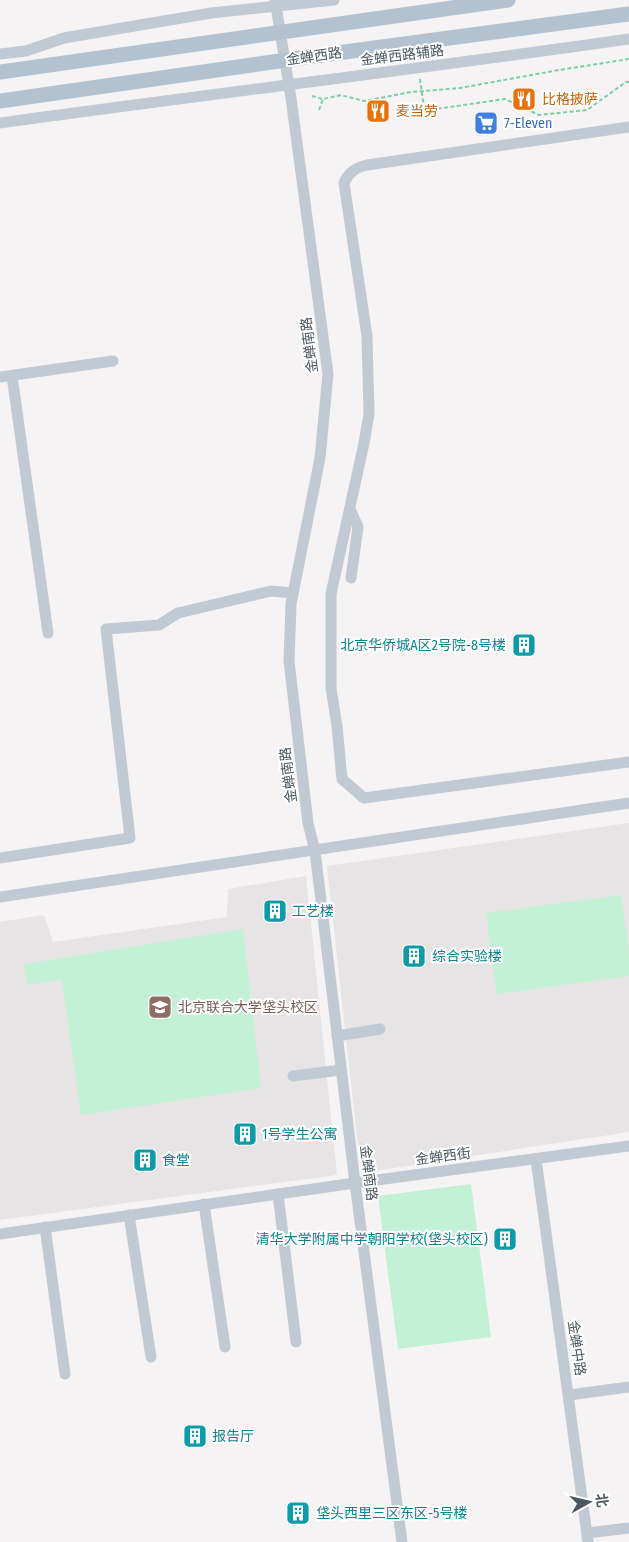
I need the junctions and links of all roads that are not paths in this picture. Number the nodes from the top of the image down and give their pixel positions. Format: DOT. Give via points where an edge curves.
graph roads {
  1 [pos="334,0"];
  2 [pos="508,0"];
  3 [pos="276,3"];
  4 [pos="629,14"];
  5 [pos="280,32"];
  6 [pos="629,39"];
  7 [pos="0,54"];
  8 [pos="285,60"];
  9 [pos="0,72"];
  10 [pos="289,84"];
  11 [pos="0,100"];
  12 [pos="0,123"];
  13 [pos="629,127"];
  14 [pos="114,361"];
  15 [pos="12,376"];
  16 [pos="0,377"];
  17 [pos="350,509"];
  18 [pos="351,578"];
  19 [pos="293,593"];
  20 [pos="48,633"];
  21 [pos="629,762"];
  22 [pos="629,803"];
  23 [pos="315,851"];
  24 [pos="0,858"];
  25 [pos="0,897"];
  26 [pos="380,1029"];
  27 [pos="337,1036"];
  28 [pos="341,1070"];
  29 [pos="293,1076"];
  30 [pos="629,1146"];
  31 [pos="536,1159"];
  32 [pos="355,1183"];
  33 [pos="278,1194"];
  34 [pos="204,1204"];
  35 [pos="129,1215"];
  36 [pos="45,1227"];
  37 [pos="0,1234"];
  38 [pos="296,1342"];
  39 [pos="225,1347"];
  40 [pos="151,1356"];
  41 [pos="64,1374"];
  42 [pos="629,1387"];
  43 [pos="569,1395"];
  44 [pos="629,1528"];
  45 [pos="587,1538"];
  46 [pos="402,1542"];
  1 -- 3 [label="street"];
  2 -- 5 [label="main road, 金蝉西路"];
  3 -- 5 [label="street, 金蝉南路"];
  3 -- 7 [label="street" via="64,38 26,51"];
  4 -- 8 [label="main road, 金蝉西路"];
  5 -- 8 [label="street, 金蝉南路"];
  5 -- 9 [label="main road, 金蝉西路"];
  6 -- 10 [label="street, 金蝉西路辅路"];
  8 -- 10 [label="street, 金蝉南路"];
  8 -- 11 [label="main road, 金蝉西路"];
  10 -- 12 [label="street, 金蝉西路辅路"];
  10 -- 19 [label="street, 金蝉南路" via="328,374 320,458"];
  13 -- 17 [label="street" via="367,165 348,174 344,183 367,336 369,414"];
  14 -- 15 [label="street"];
  15 -- 16 [label="street"];
  15 -- 20 [label="street"];
  17 -- 18 [label="street" via="358,527"];
  17 -- 21 [label="street" via="331,594 331,688 342,779 364,798"];
  19 -- 23 [label="street, 金蝉南路" via="289,661 308,824"];
  19 -- 24 [label="street" via="271,592 178,613 159,624 106,629 130,838"];
  22 -- 23 [label="street"];
  23 -- 25 [label="street"];
  23 -- 27 [label="street, 金蝉南路"];
  26 -- 27 [label="street"];
  27 -- 28 [label="street, 金蝉南路"];
  28 -- 29 [label="street"];
  28 -- 32 [label="street, 金蝉南路"];
  30 -- 31 [label="street, 金蝉西街"];
  31 -- 32 [label="street, 金蝉西街"];
  31 -- 43 [label="street, 金蝉中路"];
  32 -- 33 [label="street, 金蝉西街"];
  32 -- 46 [label="street, 金蝉南路"];
  33 -- 34 [label="street, 金蝉西街"];
  33 -- 38 [label="street"];
  34 -- 35 [label="street, 金蝉西街"];
  34 -- 39 [label="street"];
  35 -- 36 [label="street, 金蝉西街"];
  35 -- 40 [label="street"];
  36 -- 37 [label="street, 金蝉西街"];
  36 -- 41 [label="street"];
  42 -- 43 [label="street"];
  43 -- 45 [label="street, 金蝉中路"];
  44 -- 45 [label="street"];
}
